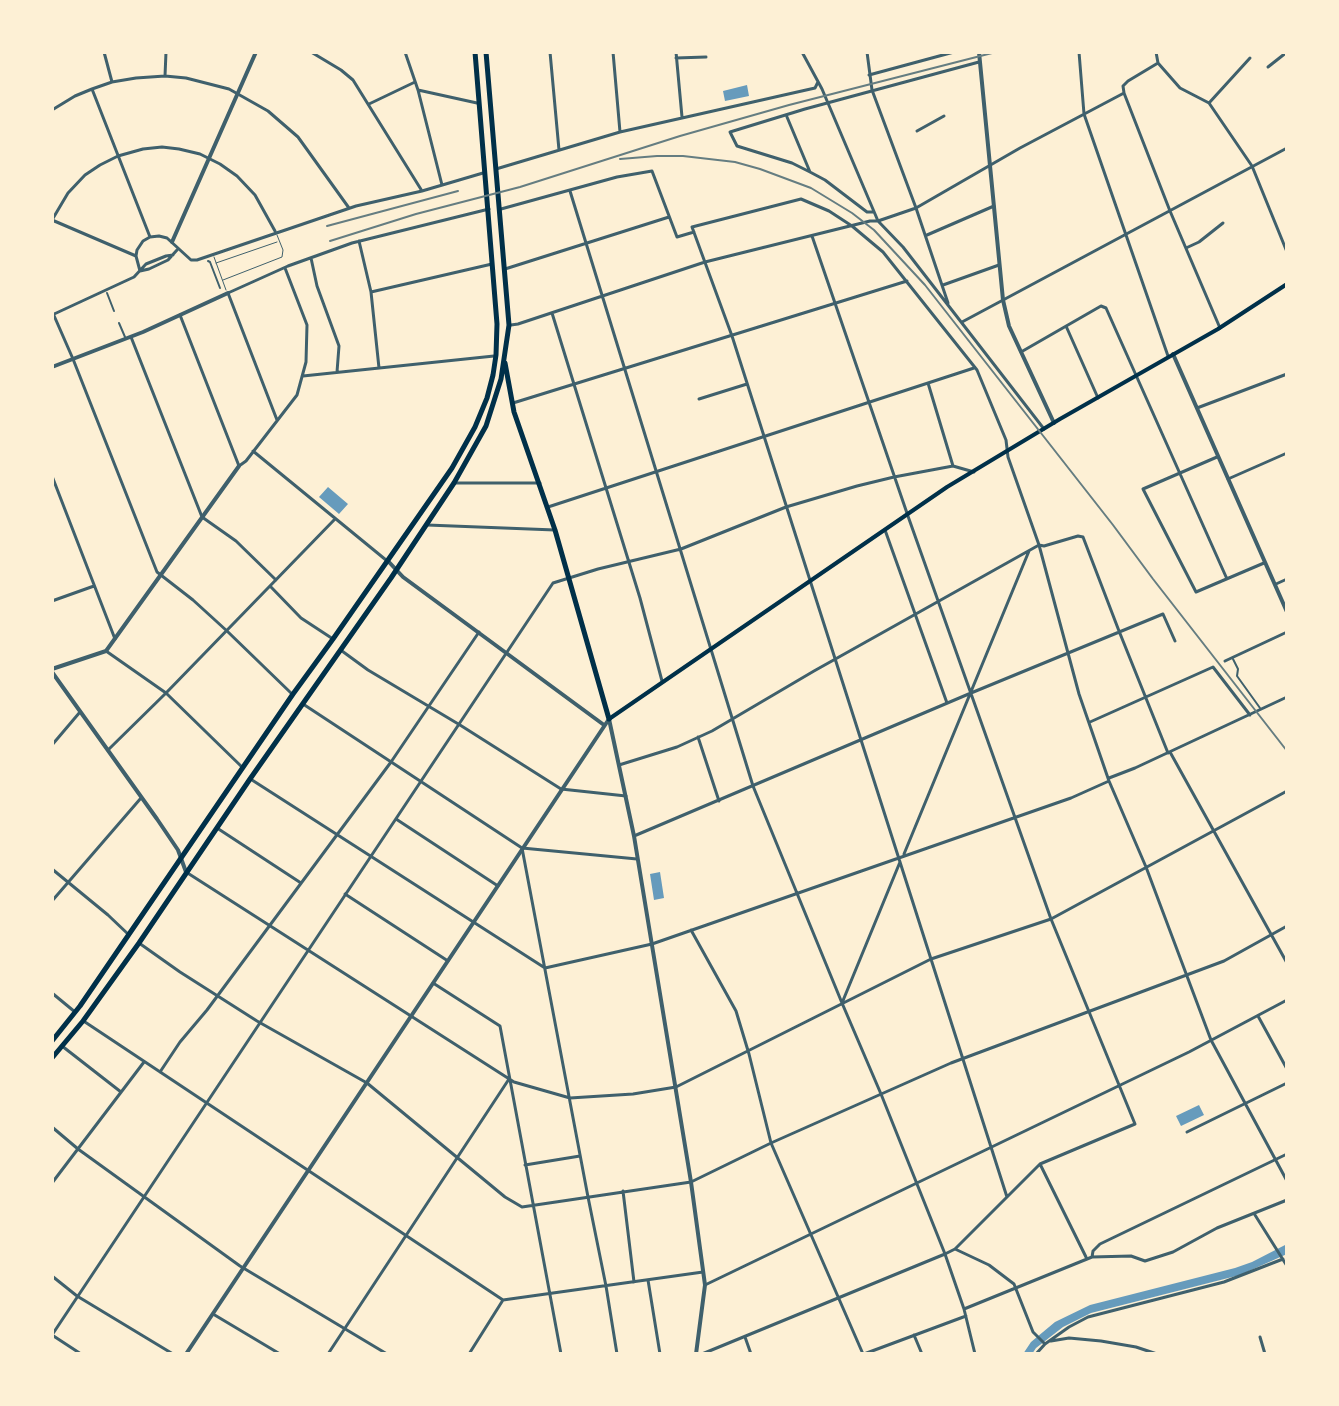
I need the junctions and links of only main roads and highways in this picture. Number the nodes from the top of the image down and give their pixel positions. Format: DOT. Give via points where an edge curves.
graph roads {
  1 [pos="475,52"];
  2 [pos="486,52"];
  3 [pos="1287,284"];
  4 [pos="505,362"];
  5 [pos="606,722"];
  6 [pos="52,1041"];
  7 [pos="52,1058"];
  1 -- 6 [label="main road" via="497,314 487,398 464,448 388,561"];
  2 -- 4 [label="main road" via="509,325"];
  3 -- 5 [label="main road" via="907,514"];
  4 -- 5 [label="main road"];
  4 -- 7 [label="main road" via="477,445 427,525 139,943"];
}
